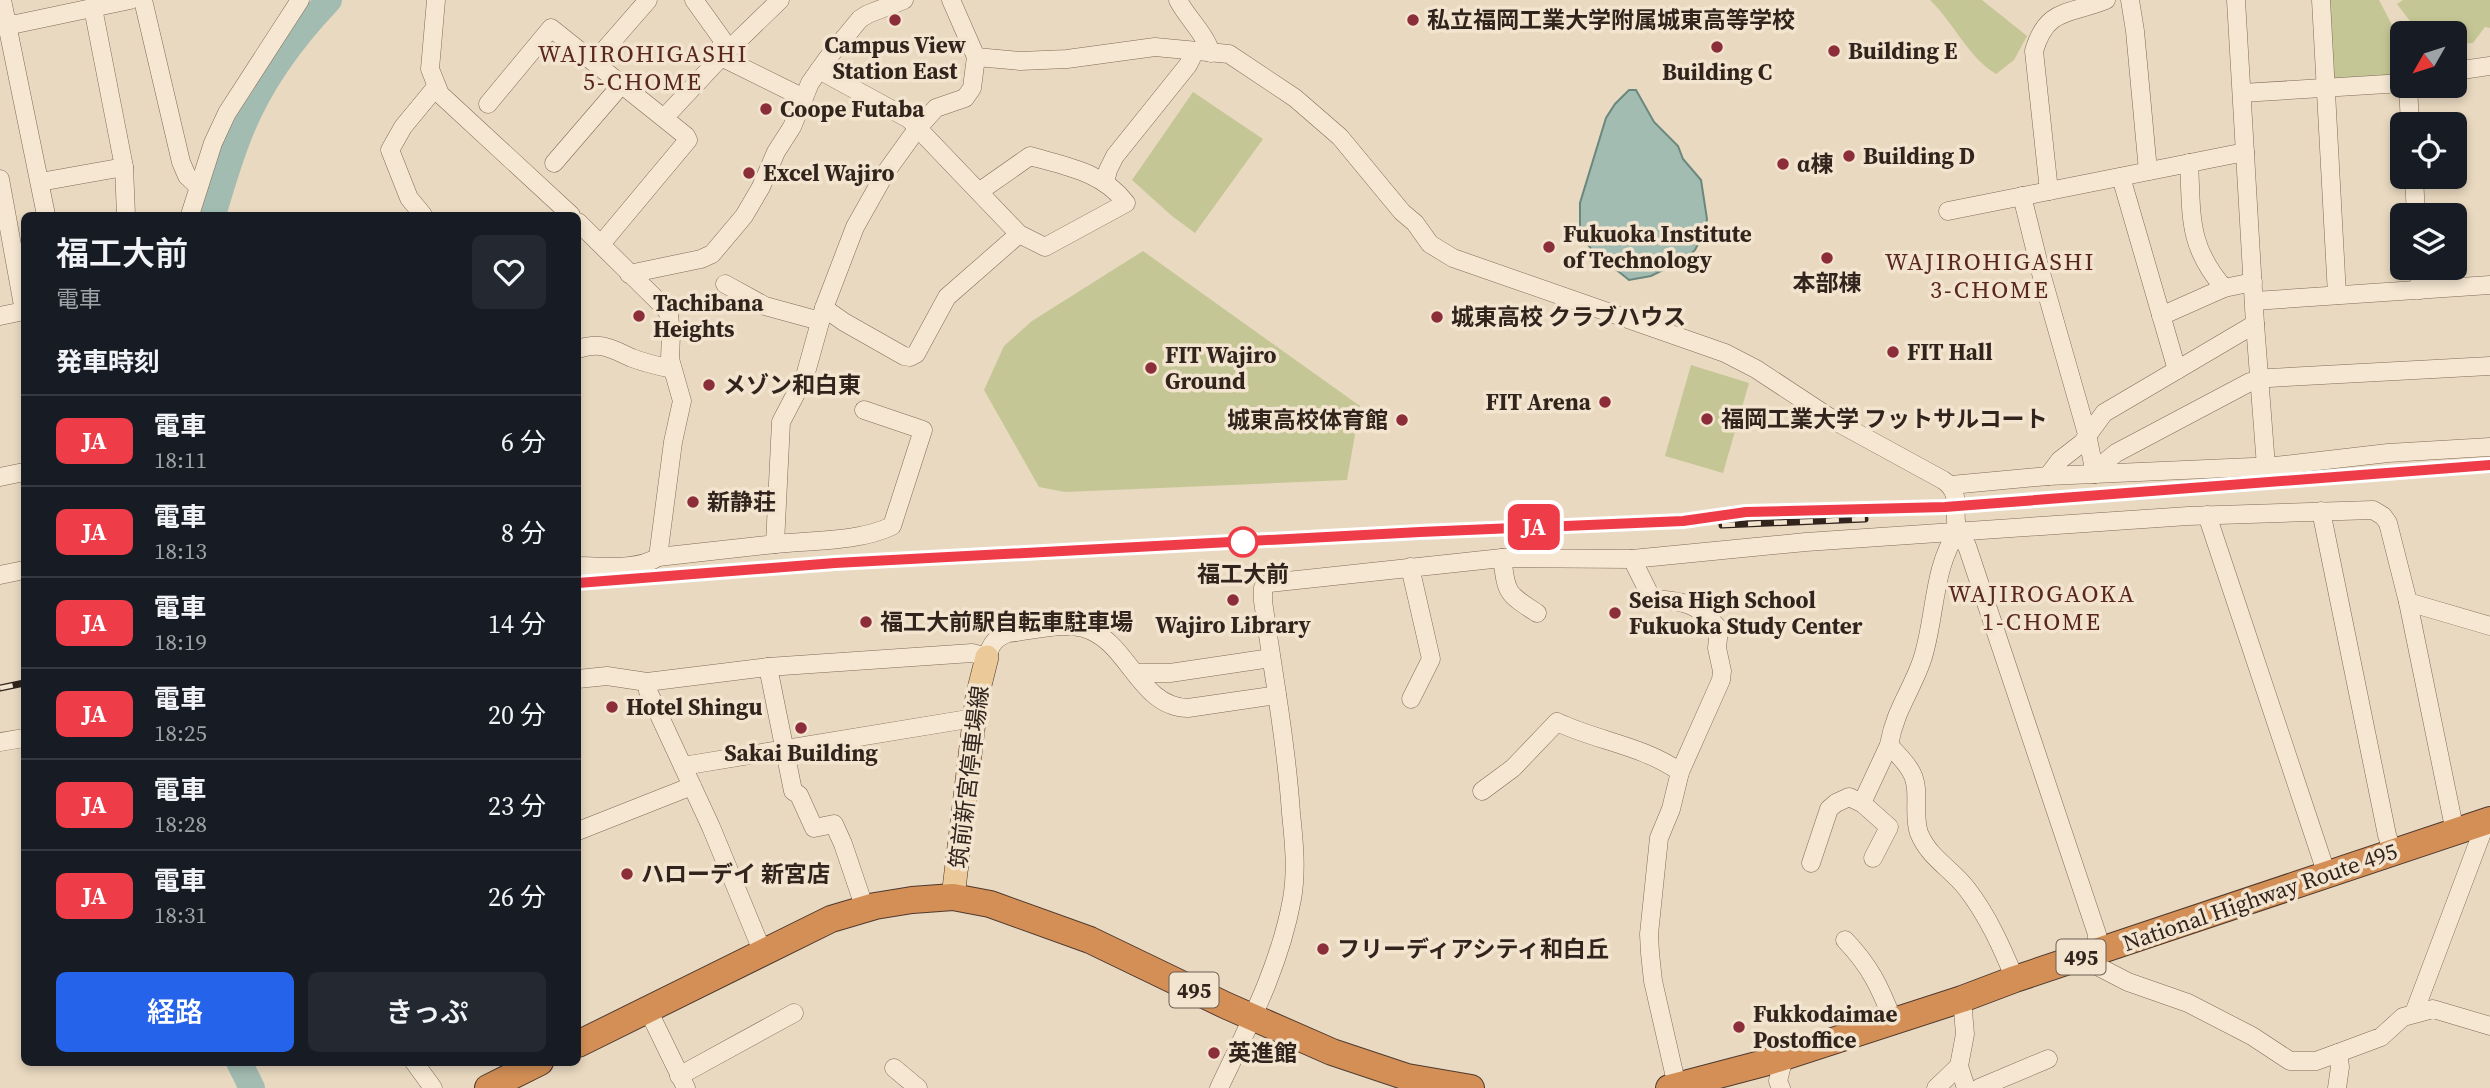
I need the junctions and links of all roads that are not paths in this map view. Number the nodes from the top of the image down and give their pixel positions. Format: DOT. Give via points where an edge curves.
graph roads {
  1 [pos="2,0"];
  2 [pos="128,0"];
  3 [pos="143,0"];
  4 [pos="300,0"];
  5 [pos="436,0"];
  6 [pos="648,0"];
  7 [pos="694,0"];
  8 [pos="780,0"];
  9 [pos="904,0"];
  10 [pos="951,0"];
  11 [pos="1178,0"];
  12 [pos="2106,0"];
  13 [pos="2130,0"];
  14 [pos="2236,0"];
  15 [pos="2321,0"];
  16 [pos="65,7"];
  17 [pos="93,8"];
  18 [pos="4,22"];
  19 [pos="1203,52"];
  20 [pos="721,57"];
  21 [pos="975,57"];
  22 [pos="594,62"];
  23 [pos="2490,66"];
  24 [pos="2468,69"];
  25 [pos="819,70"];
  26 [pos="622,84"];
  27 [pos="2390,84"];
  28 [pos="436,87"];
  29 [pos="2326,88"];
  30 [pos="2242,93"];
  31 [pos="804,98"];
  32 [pos="488,104"];
  33 [pos="664,118"];
  34 [pos="917,129"];
  35 [pos="2245,152"];
  36 [pos="554,163"];
  37 [pos="2189,163"];
  38 [pos="124,167"];
  39 [pos="2148,171"];
  40 [pos="2121,177"];
  41 [pos="0,179"];
  42 [pos="40,182"];
  43 [pos="1105,183"];
  44 [pos="198,186"];
  45 [pos="980,191"];
  46 [pos="2049,191"];
  47 [pos="2022,196"];
  48 [pos="1948,211"];
  49 [pos="45,212"];
  50 [pos="126,212"];
  51 [pos="191,212"];
  52 [pos="421,212"];
  53 [pos="567,212"];
  54 [pos="581,225"];
  55 [pos="1019,234"];
  56 [pos="602,243"];
  57 [pos="629,274"];
  58 [pos="2420,280"];
  59 [pos="2253,282"];
  60 [pos="725,284"];
  61 [pos="2490,285"];
  62 [pos="2224,288"];
  63 [pos="2420,290"];
  64 [pos="21,294"];
  65 [pos="2337,295"];
  66 [pos="2254,300"];
  67 [pos="21,312"];
  68 [pos="822,314"];
  69 [pos="0,316"];
  70 [pos="2161,316"];
  71 [pos="2255,324"];
  72 [pos="581,349"];
  73 [pos="2490,366"];
  74 [pos="671,369"];
  75 [pos="2177,370"];
  76 [pos="2260,380"];
  77 [pos="864,410"];
  78 [pos="2087,434"];
  79 [pos="2490,447"];
  80 [pos="2266,466"];
  81 [pos="21,473"];
  82 [pos="2095,474"];
  83 [pos="0,477"];
  84 [pos="2048,477"];
  85 [pos="1951,485"];
  86 [pos="2321,511"];
  87 [pos="2207,515"];
  88 [pos="1958,531"];
  89 [pos="775,544"];
  90 [pos="658,557"];
  91 [pos="1502,558"];
  92 [pos="1633,559"];
  93 [pos="581,566"];
  94 [pos="1410,567"];
  95 [pos="21,571"];
  96 [pos="0,575"];
  97 [pos="2408,602"];
  98 [pos="1537,613"];
  99 [pos="2490,626"];
  100 [pos="987,657"];
  101 [pos="1271,658"];
  102 [pos="768,667"];
  103 [pos="1136,673"];
  104 [pos="581,679"];
  105 [pos="647,682"];
  106 [pos="1277,695"];
  107 [pos="1411,699"];
  108 [pos="974,718"];
  109 [pos="21,738"];
  110 [pos="0,742"];
  111 [pos="1889,745"];
  112 [pos="785,749"];
  113 [pos="683,766"];
  114 [pos="1680,772"];
  115 [pos="692,786"];
  116 [pos="1482,791"];
  117 [pos="1862,803"];
  118 [pos="2488,821"];
  119 [pos="1889,827"];
  120 [pos="581,830"];
  121 [pos="1919,832"];
  122 [pos="2455,832"];
  123 [pos="2392,853"];
  124 [pos="1873,858"];
  125 [pos="1811,863"];
  126 [pos="2327,875"];
  127 [pos="953,897"];
  128 [pos="865,909"];
  129 [pos="1845,940"];
  130 [pos="2095,952"];
  131 [pos="763,953"];
  132 [pos="2015,979"];
  133 [pos="1962,999"];
  134 [pos="648,1010"];
  135 [pos="794,1013"];
  136 [pos="2414,1013"];
  137 [pos="1253,1017"];
  138 [pos="1893,1021"];
  139 [pos="2490,1026"];
  140 [pos="581,1043"];
  141 [pos="2339,1053"];
  142 [pos="1784,1057"];
  143 [pos="2048,1059"];
  144 [pos="417,1066"];
  145 [pos="532,1066"];
  146 [pos="1959,1066"];
  147 [pos="894,1068"];
  148 [pos="682,1082"];
  149 [pos="1433,1085"];
  150 [pos="1673,1087"];
  151 [pos="433,1088"];
  152 [pos="488,1088"];
  153 [pos="918,1088"];
  154 [pos="1219,1088"];
  155 [pos="1471,1088"];
  156 [pos="1781,1088"];
  157 [pos="1936,1088"];
  158 [pos="1966,1088"];
  159 [pos="1979,1088"];
  160 [pos="2337,1088"];
  1 -- 18 [label="street"];
  2 -- 17 [label="street"];
  3 -- 44 [label="street" via="181,162"];
  4 -- 44 [label="street" via="228,113"];
  5 -- 28 [label="street" via="430,69"];
  6 -- 22 [label="street"];
  7 -- 20 [label="street" via="722,39"];
  8 -- 20 [label="street"];
  9 -- 25 [label="street" via="860,19"];
  10 -- 21 [label="street"];
  11 -- 19 [label="street" via="1205,40"];
  12 -- 46 [label="street" via="2051,19 2037,43"];
  13 -- 39 [label="street"];
  14 -- 30 [label="street"];
  15 -- 29 [label="street"];
  16 -- 17 [label="street"];
  16 -- 18 [label="street" via="16,24"];
  17 -- 38 [label="street"];
  18 -- 42 [label="street"];
  19 -- 21 [label="street" via="1155,47 1067,60"];
  19 -- 43 [label="street" via="1115,156"];
  19 -- 85 [label="street" via="1229,54 1295,98 1340,137 1430,244 1453,258 1725,354"];
  20 -- 31 [label="street"];
  20 -- 33 [label="street"];
  21 -- 34 [label="street" via="969,94 936,108"];
  22 -- 26 [label="street"];
  22 -- 32 [label="street" via="551,27"];
  23 -- 24 [label="street"];
  25 -- 31 [label="street"];
  25 -- 34 [label="street" via="909,118"];
  26 -- 33 [label="street"];
  26 -- 36 [label="street"];
  27 -- 29 [label="street"];
  28 -- 52 [label="street" via="390,150 409,198"];
  28 -- 53 [label="street"];
  29 -- 30 [label="street"];
  29 -- 65 [label="street"];
  30 -- 35 [label="street"];
  31 -- 57 [label="street" via="744,216 712,254"];
  33 -- 56 [label="street" via="688,140"];
  34 -- 45 [label="street"];
  34 -- 68 [label="street" via="855,227"];
  35 -- 37 [label="street"];
  35 -- 59 [label="street"];
  37 -- 39 [label="street"];
  37 -- 62 [label="street" via="2196,244"];
  38 -- 42 [label="street"];
  38 -- 50 [label="street"];
  39 -- 40 [label="street"];
  40 -- 46 [label="street"];
  40 -- 70 [label="street"];
  41 -- 64 [label="street"];
  42 -- 49 [label="street"];
  43 -- 45 [label="street" via="1093,174 1030,156"];
  43 -- 55 [label="street" via="1126,203 1045,247"];
  44 -- 51 [label="street"];
  45 -- 55 [label="street"];
  46 -- 47 [label="street"];
  47 -- 48 [label="street"];
  47 -- 78 [label="street"];
  54 -- 56 [label="street"];
  55 -- 68 [label="street" via="947,297 916,354 910,357"];
  56 -- 57 [label="street"];
  57 -- 74 [label="street" via="669,315"];
  58 -- 63 [label="street"];
  59 -- 62 [label="street"];
  59 -- 66 [label="street"];
  60 -- 68 [label="street" via="765,306"];
  61 -- 63 [label="street"];
  62 -- 70 [label="street"];
  63 -- 65 [label="street"];
  65 -- 66 [label="street"];
  66 -- 71 [label="street"];
  67 -- 69 [label="street"];
  68 -- 89 [label="street" via="805,376 780,422"];
  70 -- 75 [label="street"];
  71 -- 75 [label="street"];
  71 -- 76 [label="street"];
  72 -- 74 [label="street" via="614,348"];
  73 -- 76 [label="street"];
  74 -- 90 [label="street" via="682,401"];
  75 -- 78 [label="street" via="2104,413"];
  76 -- 80 [label="street"];
  76 -- 82 [label="street" via="2116,453"];
  77 -- 89 [label="street" via="923,430 892,526 855,536"];
  78 -- 82 [label="street"];
  78 -- 84 [label="street"];
  79 -- 80 [label="street"];
  80 -- 82 [label="street"];
  81 -- 83 [label="street"];
  82 -- 84 [label="street"];
  84 -- 85 [label="street"];
  85 -- 88 [label="street"];
  86 -- 87 [label="street"];
  86 -- 97 [label="street" via="2373,510 2384,516"];
  86 -- 123 [label="street"];
  87 -- 88 [label="street"];
  87 -- 126 [label="street"];
  88 -- 92 [label="street"];
  88 -- 111 [label="street" via="1947,547 1922,662 1895,716"];
  88 -- 130 [label="street" via="1967,546 2097,934"];
  89 -- 90 [label="street"];
  90 -- 93 [label="street" via="628,565"];
  91 -- 92 [label="street"];
  91 -- 94 [label="street"];
  91 -- 98 [label="street" via="1511,597"];
  92 -- 114 [label="street" via="1652,600 1690,603 1719,629 1721,680"];
  94 -- 101 [label="street" via="1269,583 1263,588 1263,601"];
  94 -- 107 [label="street" via="1431,659"];
  95 -- 96 [label="street"];
  97 -- 99 [label="street"];
  97 -- 122 [label="street"];
  100 -- 102 [label="street" via="972,653"];
  100 -- 103 [label="street" via="991,645 1008,633 1075,626 1109,642"];
  100 -- 108 [label="main road, 筑前新宮停車場線"];
  101 -- 103 [label="street" via="1170,673"];
  101 -- 106 [label="street"];
  102 -- 105 [label="street"];
  102 -- 112 [label="street"];
  103 -- 106 [label="street" via="1144,686 1176,708"];
  104 -- 105 [label="street" via="607,676"];
  105 -- 113 [label="street"];
  106 -- 137 [label="street" via="1289,772 1295,863 1279,954"];
  108 -- 112 [label="street"];
  108 -- 127 [label="main road, 筑前新宮停車場線"];
  109 -- 110 [label="street"];
  111 -- 117 [label="street"];
  111 -- 121 [label="street" via="1912,771"];
  112 -- 113 [label="street"];
  112 -- 128 [label="street" via="793,791 814,828 834,824"];
  113 -- 115 [label="street"];
  114 -- 116 [label="street" via="1662,760 1558,722 1513,768"];
  114 -- 150 [label="street" via="1659,838 1649,934"];
  115 -- 120 [label="street"];
  115 -- 131 [label="street"];
  117 -- 119 [label="street"];
  117 -- 125 [label="street" via="1849,797 1829,809"];
  118 -- 122 [label="highway, National Highway Route 495 / 495"];
  118 -- 136 [label="street"];
  119 -- 121 [label="street"];
  119 -- 124 [label="street"];
  121 -- 132 [label="street" via="1933,858 1968,890"];
  122 -- 123 [label="highway, National Highway Route 495 / 495"];
  123 -- 126 [label="highway, National Highway Route 495 / 495"];
  126 -- 130 [label="highway, National Highway Route 495 / 495"];
  127 -- 128 [label="highway, 495"];
  127 -- 137 [label="highway, 495" via="990,904 1090,940"];
  128 -- 131 [label="highway, 495" via="831,919"];
  129 -- 138 [label="street" via="1881,988"];
  130 -- 132 [label="highway, National Highway Route 495 / 495"];
  130 -- 141 [label="street" via="2097,966 2127,982 2188,1003 2290,1061 2316,1061"];
  131 -- 134 [label="highway, 495"];
  132 -- 133 [label="highway, National Highway Route 495 / 495"];
  133 -- 138 [label="highway, National Highway Route 495 / 495"];
  133 -- 146 [label="street" via="1965,1034"];
  134 -- 140 [label="highway, 495"];
  134 -- 148 [label="street"];
  135 -- 148 [label="street"];
  136 -- 139 [label="street" via="2434,1009"];
  136 -- 141 [label="street" via="2381,1037"];
  137 -- 149 [label="highway, 495" via="1332,1052"];
  137 -- 154 [label="street"];
  138 -- 142 [label="highway, National Highway Route 495 / 495"];
  141 -- 160 [label="street"];
  142 -- 150 [label="highway, National Highway Route 495 / 495"];
  142 -- 156 [label="street" via="1778,1081"];
  143 -- 159 [label="street"];
  144 -- 151 [label="street"];
  145 -- 152 [label="highway"];
  146 -- 157 [label="street"];
  146 -- 158 [label="street"];
  147 -- 153 [label="street"];
  149 -- 155 [label="highway, 495"];
}
